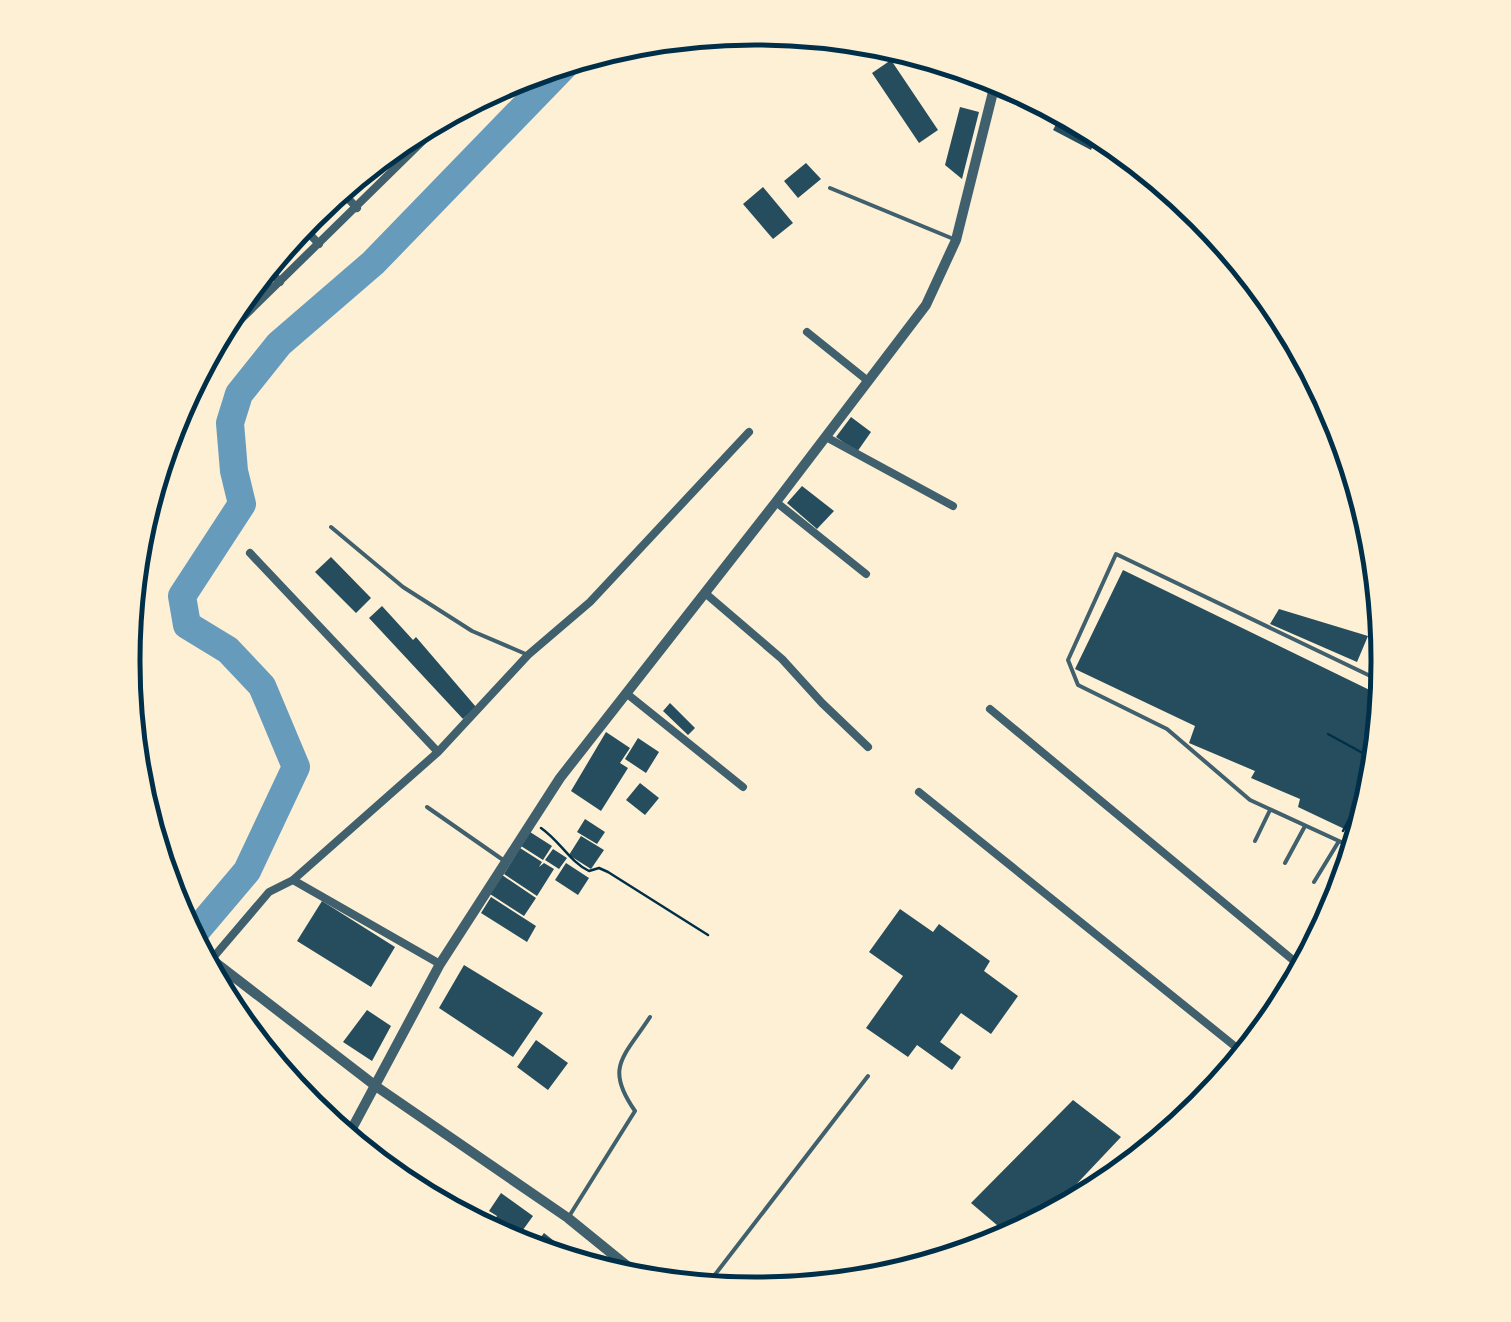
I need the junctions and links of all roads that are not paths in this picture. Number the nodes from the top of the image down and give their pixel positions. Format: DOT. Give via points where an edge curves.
graph roads {
  1 [pos="992,93"];
  2 [pos="1001,97"];
  3 [pos="419,145"];
  4 [pos="830,188"];
  5 [pos="348,199"];
  6 [pos="357,208"];
  7 [pos="311,235"];
  8 [pos="956,240"];
  9 [pos="319,244"];
  10 [pos="275,276"];
  11 [pos="280,282"];
  12 [pos="253,305"];
  13 [pos="807,332"];
  14 [pos="868,381"];
  15 [pos="748,432"];
  16 [pos="826,437"];
  17 [pos="776,502"];
  18 [pos="953,506"];
  19 [pos="331,528"];
  20 [pos="250,553"];
  21 [pos="866,574"];
  22 [pos="705,593"];
  23 [pos="528,656"];
  24 [pos="1371,677"];
  25 [pos="626,693"];
  26 [pos="990,710"];
  27 [pos="868,747"];
  28 [pos="438,752"];
  29 [pos="743,787"];
  30 [pos="919,792"];
  31 [pos="427,807"];
  32 [pos="1270,810"];
  33 [pos="1305,826"];
  34 [pos="1255,841"];
  35 [pos="1339,841"];
  36 [pos="1344,843"];
  37 [pos="506,862"];
  38 [pos="1285,864"];
  39 [pos="294,880"];
  40 [pos="1314,882"];
  41 [pos="213,952"];
  42 [pos="1294,960"];
  43 [pos="440,964"];
  44 [pos="222,970"];
  45 [pos="650,1017"];
  46 [pos="1235,1047"];
  47 [pos="868,1076"];
  48 [pos="377,1087"];
  49 [pos="353,1127"];
  50 [pos="568,1218"];
  51 [pos="622,1262"];
  52 [pos="714,1276"];
  1 -- 2 [label="lane"];
  1 -- 8 [label="street"];
  3 -- 6 [label="street"];
  4 -- 8 [label="lane"];
  5 -- 6 [label="street"];
  6 -- 9 [label="street"];
  7 -- 9 [label="street"];
  8 -- 14 [label="street" via="926,304"];
  9 -- 11 [label="street"];
  10 -- 11 [label="street"];
  11 -- 12 [label="street"];
  13 -- 14 [label="street"];
  14 -- 16 [label="street"];
  15 -- 23 [label="street" via="590,602"];
  16 -- 17 [label="street"];
  16 -- 18 [label="street"];
  17 -- 21 [label="street"];
  17 -- 22 [label="street"];
  19 -- 23 [label="lane" via="403,588"];
  20 -- 28 [label="street"];
  22 -- 25 [label="street"];
  22 -- 27 [label="street"];
  23 -- 28 [label="street"];
  24 -- 32 [label="lane" via="1116,554 1068,660 1078,686 1167,728"];
  25 -- 29 [label="street"];
  25 -- 37 [label="street"];
  26 -- 42 [label="street"];
  28 -- 39 [label="street"];
  30 -- 46 [label="street"];
  31 -- 37 [label="lane"];
  32 -- 33 [label="lane"];
  32 -- 34 [label="lane"];
  33 -- 35 [label="lane"];
  33 -- 38 [label="lane"];
  35 -- 36 [label="lane"];
  35 -- 40 [label="lane"];
  37 -- 43 [label="street"];
  39 -- 41 [label="street" via="270,892"];
  39 -- 43 [label="street"];
  43 -- 48 [label="street"];
  44 -- 48 [label="street"];
  45 -- 50 [label="lane" via="617,1077 635,1111"];
  47 -- 52 [label="lane"];
  48 -- 49 [label="street"];
  48 -- 50 [label="street"];
  50 -- 51 [label="street"];
}
